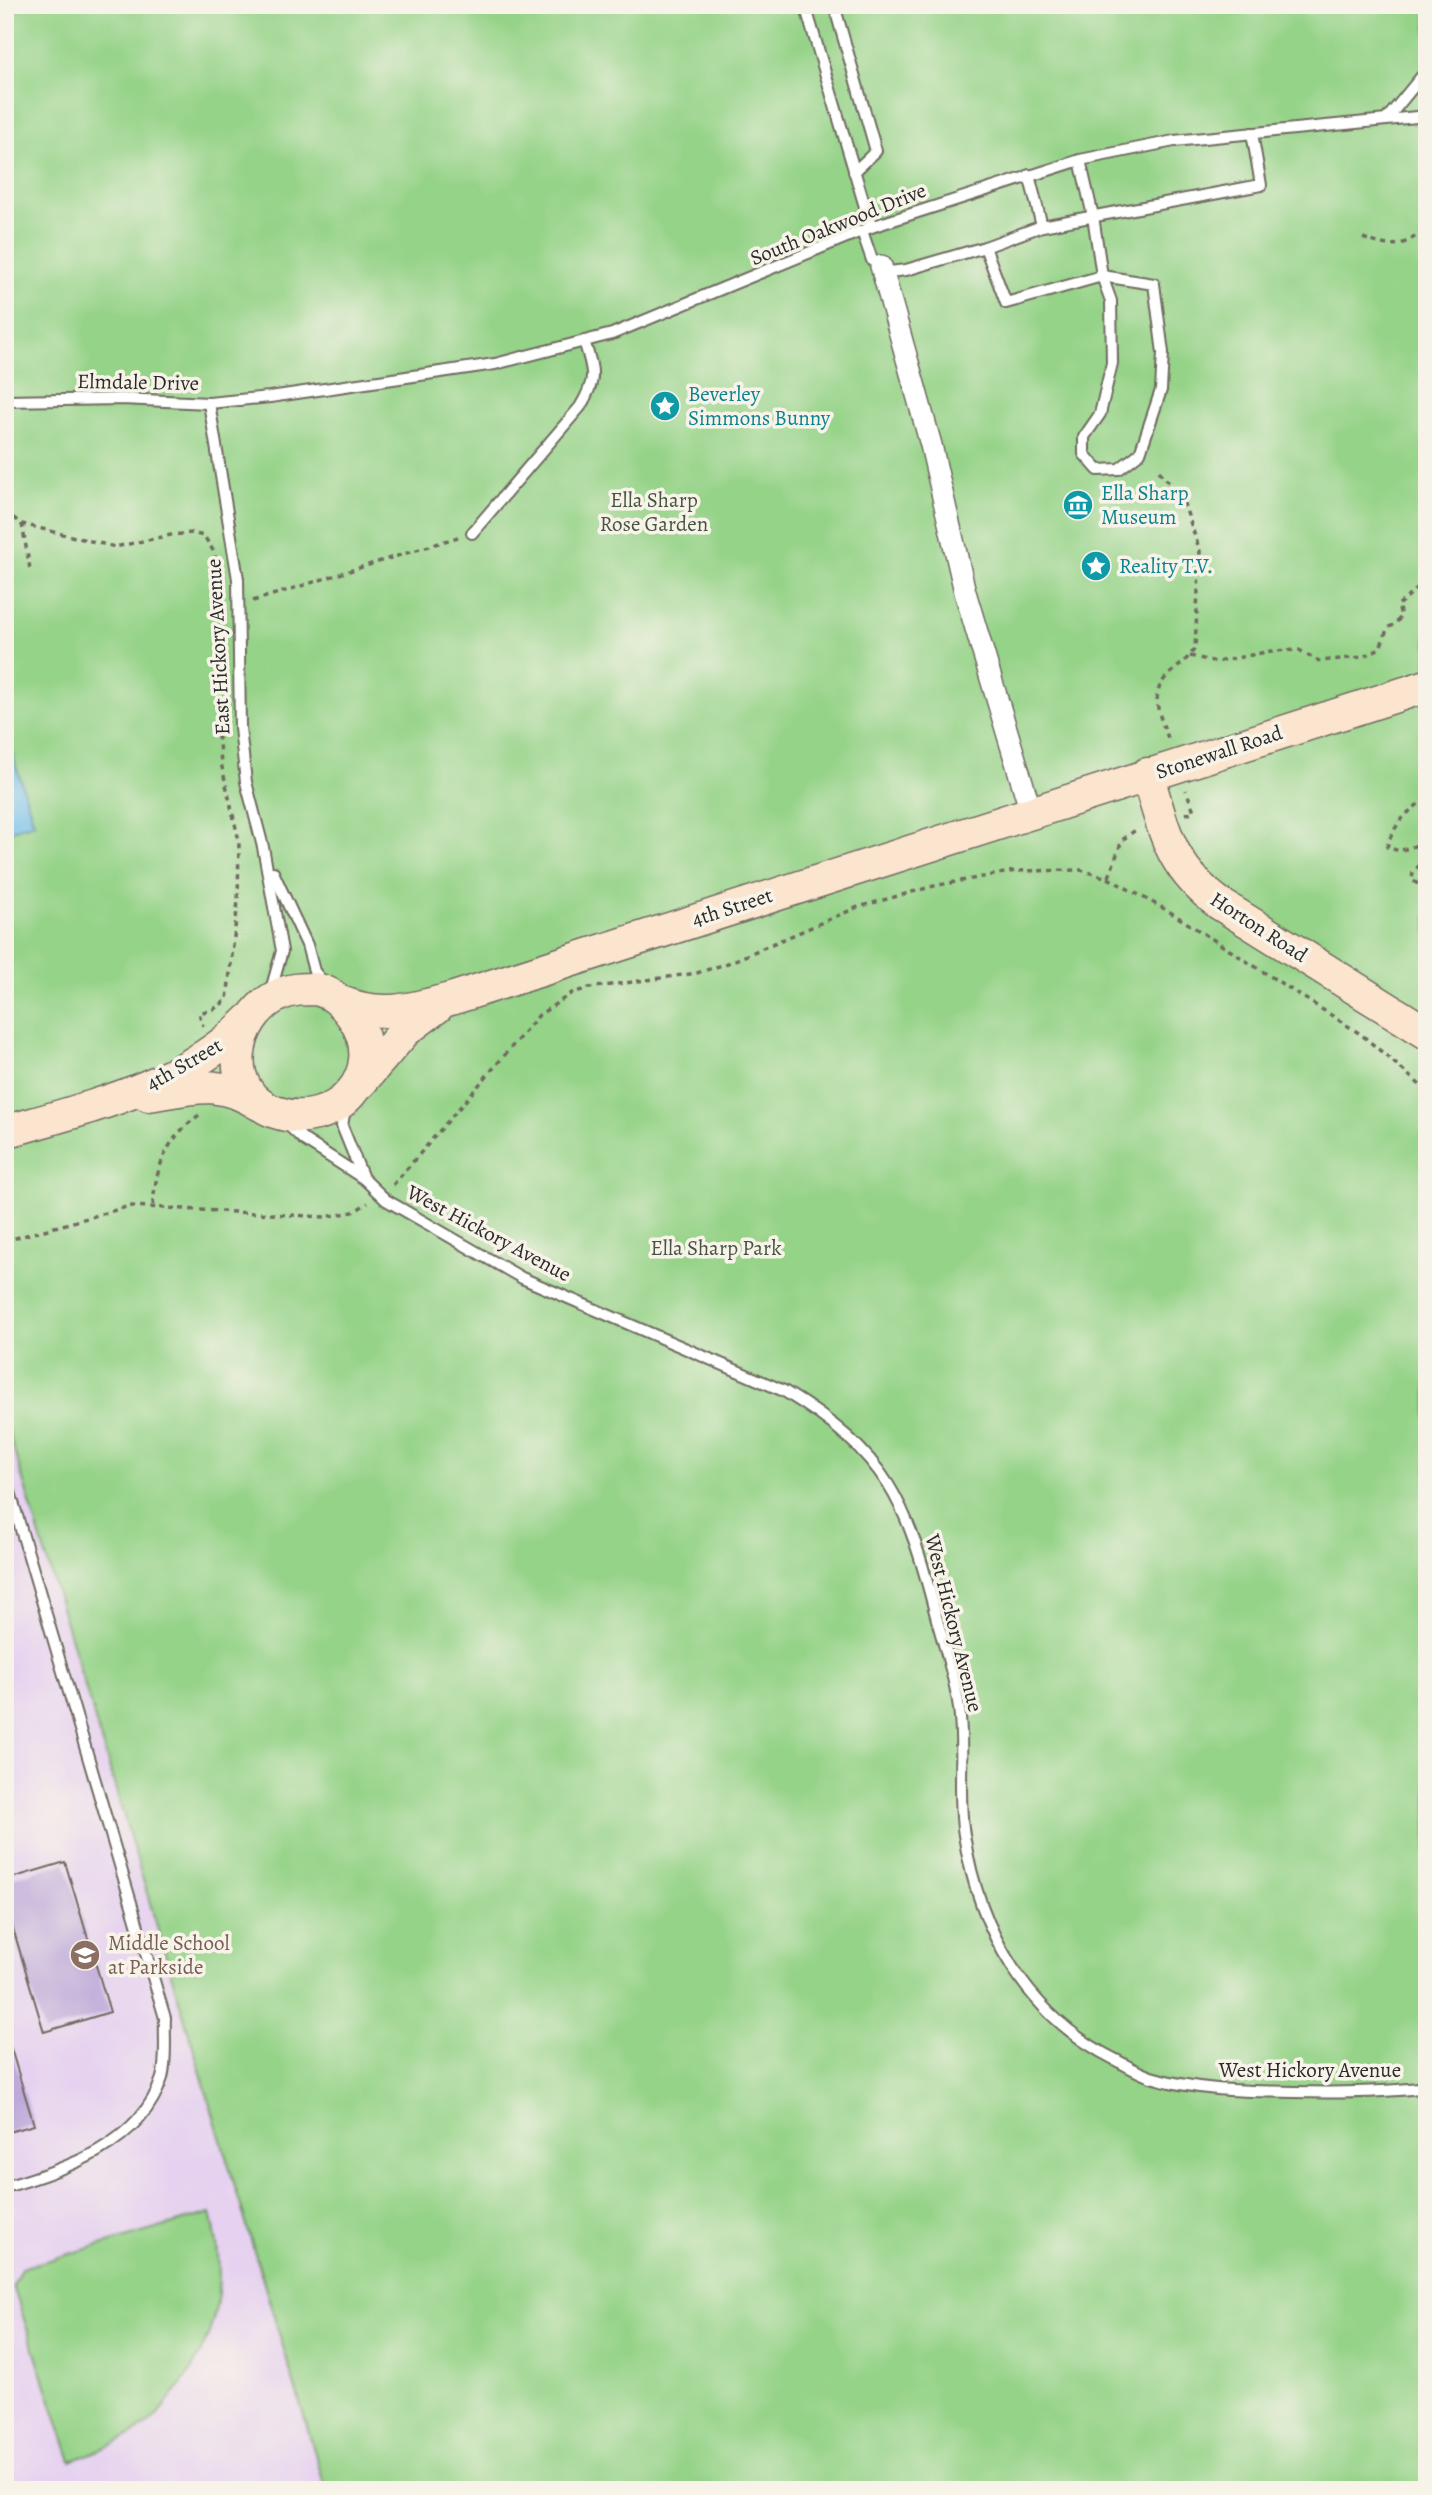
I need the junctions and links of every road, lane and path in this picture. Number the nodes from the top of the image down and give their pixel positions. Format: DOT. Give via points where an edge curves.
graph roads {
  1 [pos="805,5"];
  2 [pos="834,5"];
  3 [pos="1427,71"];
  4 [pos="1427,116"];
  5 [pos="1386,120"];
  6 [pos="1252,132"];
  7 [pos="1080,160"];
  8 [pos="855,172"];
  9 [pos="1029,175"];
  10 [pos="1093,216"];
  11 [pos="1042,226"];
  12 [pos="1427,227"];
  13 [pos="867,229"];
  14 [pos="1363,238"];
  15 [pos="985,247"];
  16 [pos="881,266"];
  17 [pos="1102,276"];
  18 [pos="584,341"];
  19 [pos="270,397"];
  20 [pos="5,401"];
  21 [pos="209,403"];
  22 [pos="1159,471"];
  23 [pos="5,512"];
  24 [pos="22,524"];
  25 [pos="472,533"];
  26 [pos="457,537"];
  27 [pos="30,569"];
  28 [pos="1427,580"];
  29 [pos="253,601"];
  30 [pos="217,609"];
  31 [pos="223,609"];
  32 [pos="1191,656"];
  33 [pos="1427,686"];
  34 [pos="1178,765"];
  35 [pos="1147,774"];
  36 [pos="1427,799"];
  37 [pos="1021,815"];
  38 [pos="1162,821"];
  39 [pos="1427,842"];
  40 [pos="263,846"];
  41 [pos="1427,858"];
  42 [pos="1108,878"];
  43 [pos="1427,890"];
  44 [pos="454,998"];
  45 [pos="337,999"];
  46 [pos="259,1010"];
  47 [pos="199,1013"];
  48 [pos="1427,1033"];
  49 [pos="1427,1091"];
  50 [pos="351,1092"];
  51 [pos="108,1102"];
  52 [pos="267,1108"];
  53 [pos="5,1132"];
  54 [pos="363,1178"];
  55 [pos="391,1187"];
  56 [pos="368,1203"];
  57 [pos="5,1241"];
  58 [pos="5,1475"];
  59 [pos="1427,2087"];
  60 [pos="5,2187"];
  1 -- 8 [label="lane"];
  2 -- 8 [label="lane" via="876,151"];
  3 -- 5 [label="lane"];
  4 -- 5 [label="lane, South Oakwood Drive"];
  5 -- 6 [label="lane, South Oakwood Drive"];
  6 -- 7 [label="lane, South Oakwood Drive" via="1174,141"];
  6 -- 10 [label="lane" via="1261,185"];
  7 -- 9 [label="lane, South Oakwood Drive"];
  7 -- 10 [label="lane"];
  8 -- 13 [label="lane"];
  9 -- 11 [label="lane"];
  9 -- 13 [label="lane, South Oakwood Drive"];
  10 -- 11 [label="lane"];
  10 -- 17 [label="lane"];
  11 -- 15 [label="lane"];
  12 -- 14 [label="path" via="1404,243 1387,247"];
  13 -- 16 [label="lane" via="872,260"];
  13 -- 18 [label="lane, South Oakwood Drive" via="651,320"];
  15 -- 16 [label="lane" via="906,270 889,272"];
  15 -- 17 [label="lane" via="1006,303"];
  16 -- 37 [label="street" via="931,445"];
  17 -- 17 [label="lane" via="1111,301 1112,363 1100,414 1084,437 1084,454 1098,470 1119,469 1140,453 1161,390 1163,353 1154,284"];
  18 -- 19 [label="lane, South Oakwood Drive" via="495,365"];
  18 -- 25 [label="lane" via="593,386"];
  19 -- 21 [label="lane, Elmdale Drive"];
  20 -- 21 [label="lane, Elmdale Drive"];
  21 -- 40 [label="lane, East Hickory Avenue" via="238,579 240,728 246,782"];
  22 -- 32 [label="path" via="1182,498 1200,551"];
  23 -- 24 [label="path"];
  24 -- 27 [label="path"];
  24 -- 30 [label="path" via="115,547 171,535 204,536 217,565"];
  26 -- 29 [label="path"];
  28 -- 32 [label="path" via="1398,605 1401,616 1388,627 1380,648 1362,657 1319,662 1299,650 1216,662"];
  30 -- 31 [label="path"];
  30 -- 47 [label="path" via="218,734 239,841 238,901 227,1000"];
  32 -- 34 [label="path" via="1160,681 1155,702"];
  33 -- 34 [label="street, Stonewall Road"];
  34 -- 35 [label="street, Stonewall Road"];
  34 -- 38 [label="path" via="1194,811"];
  35 -- 37 [label="street, Stonewall Road"];
  35 -- 38 [label="street, Horton Road"];
  36 -- 39 [label="path" via="1392,831 1387,847 1399,851"];
  37 -- 44 [label="street, 4th Street"];
  38 -- 42 [label="path" via="1138,828 1122,840"];
  38 -- 48 [label="street, Horton Road" via="1174,857 1199,888"];
  40 -- 45 [label="lane, East Hickory Avenue" via="314,971"];
  40 -- 46 [label="lane, East Hickory Avenue" via="282,951"];
  41 -- 43 [label="path" via="1413,872 1412,880"];
  42 -- 49 [label="path" via="1170,912 1362,1035"];
  42 -- 55 [label="path" via="1048,868 934,886 858,907 697,973 572,993 539,1015"];
  44 -- 45 [label="street, 4th Street" via="386,1013 365,1012"];
  44 -- 50 [label="street, 4th Street" via="405,1031"];
  45 -- 46 [label="street" via="316,989 299,990 277,996"];
  45 -- 50 [label="street" via="364,1039 367,1058"];
  46 -- 51 [label="street, 4th Street" via="222,1044 171,1076"];
  46 -- 52 [label="street" via="239,1041 238,1062 246,1088"];
  50 -- 52 [label="street" via="315,1115 294,1116"];
  50 -- 54 [label="lane, West Hickory Avenue" via="342,1126"];
  51 -- 52 [label="street, 4th Street" via="214,1085 240,1092"];
  51 -- 53 [label="street, 4th Street"];
  52 -- 54 [label="lane, West Hickory Avenue" via="304,1140"];
  54 -- 59 [label="lane, West Hickory Avenue" via="386,1200 522,1278 784,1391 817,1410 879,1466 920,1550 959,1707 964,1833 983,1910 999,1949 1027,1990 1063,2027 1099,2052 1148,2076 1200,2088 1313,2092"];
  56 -- 57 [label="path" via="353,1212 325,1217 130,1206"];
  58 -- 60 [label="lane" via="165,2018 163,2075 155,2094 118,2139 62,2171"];
}
